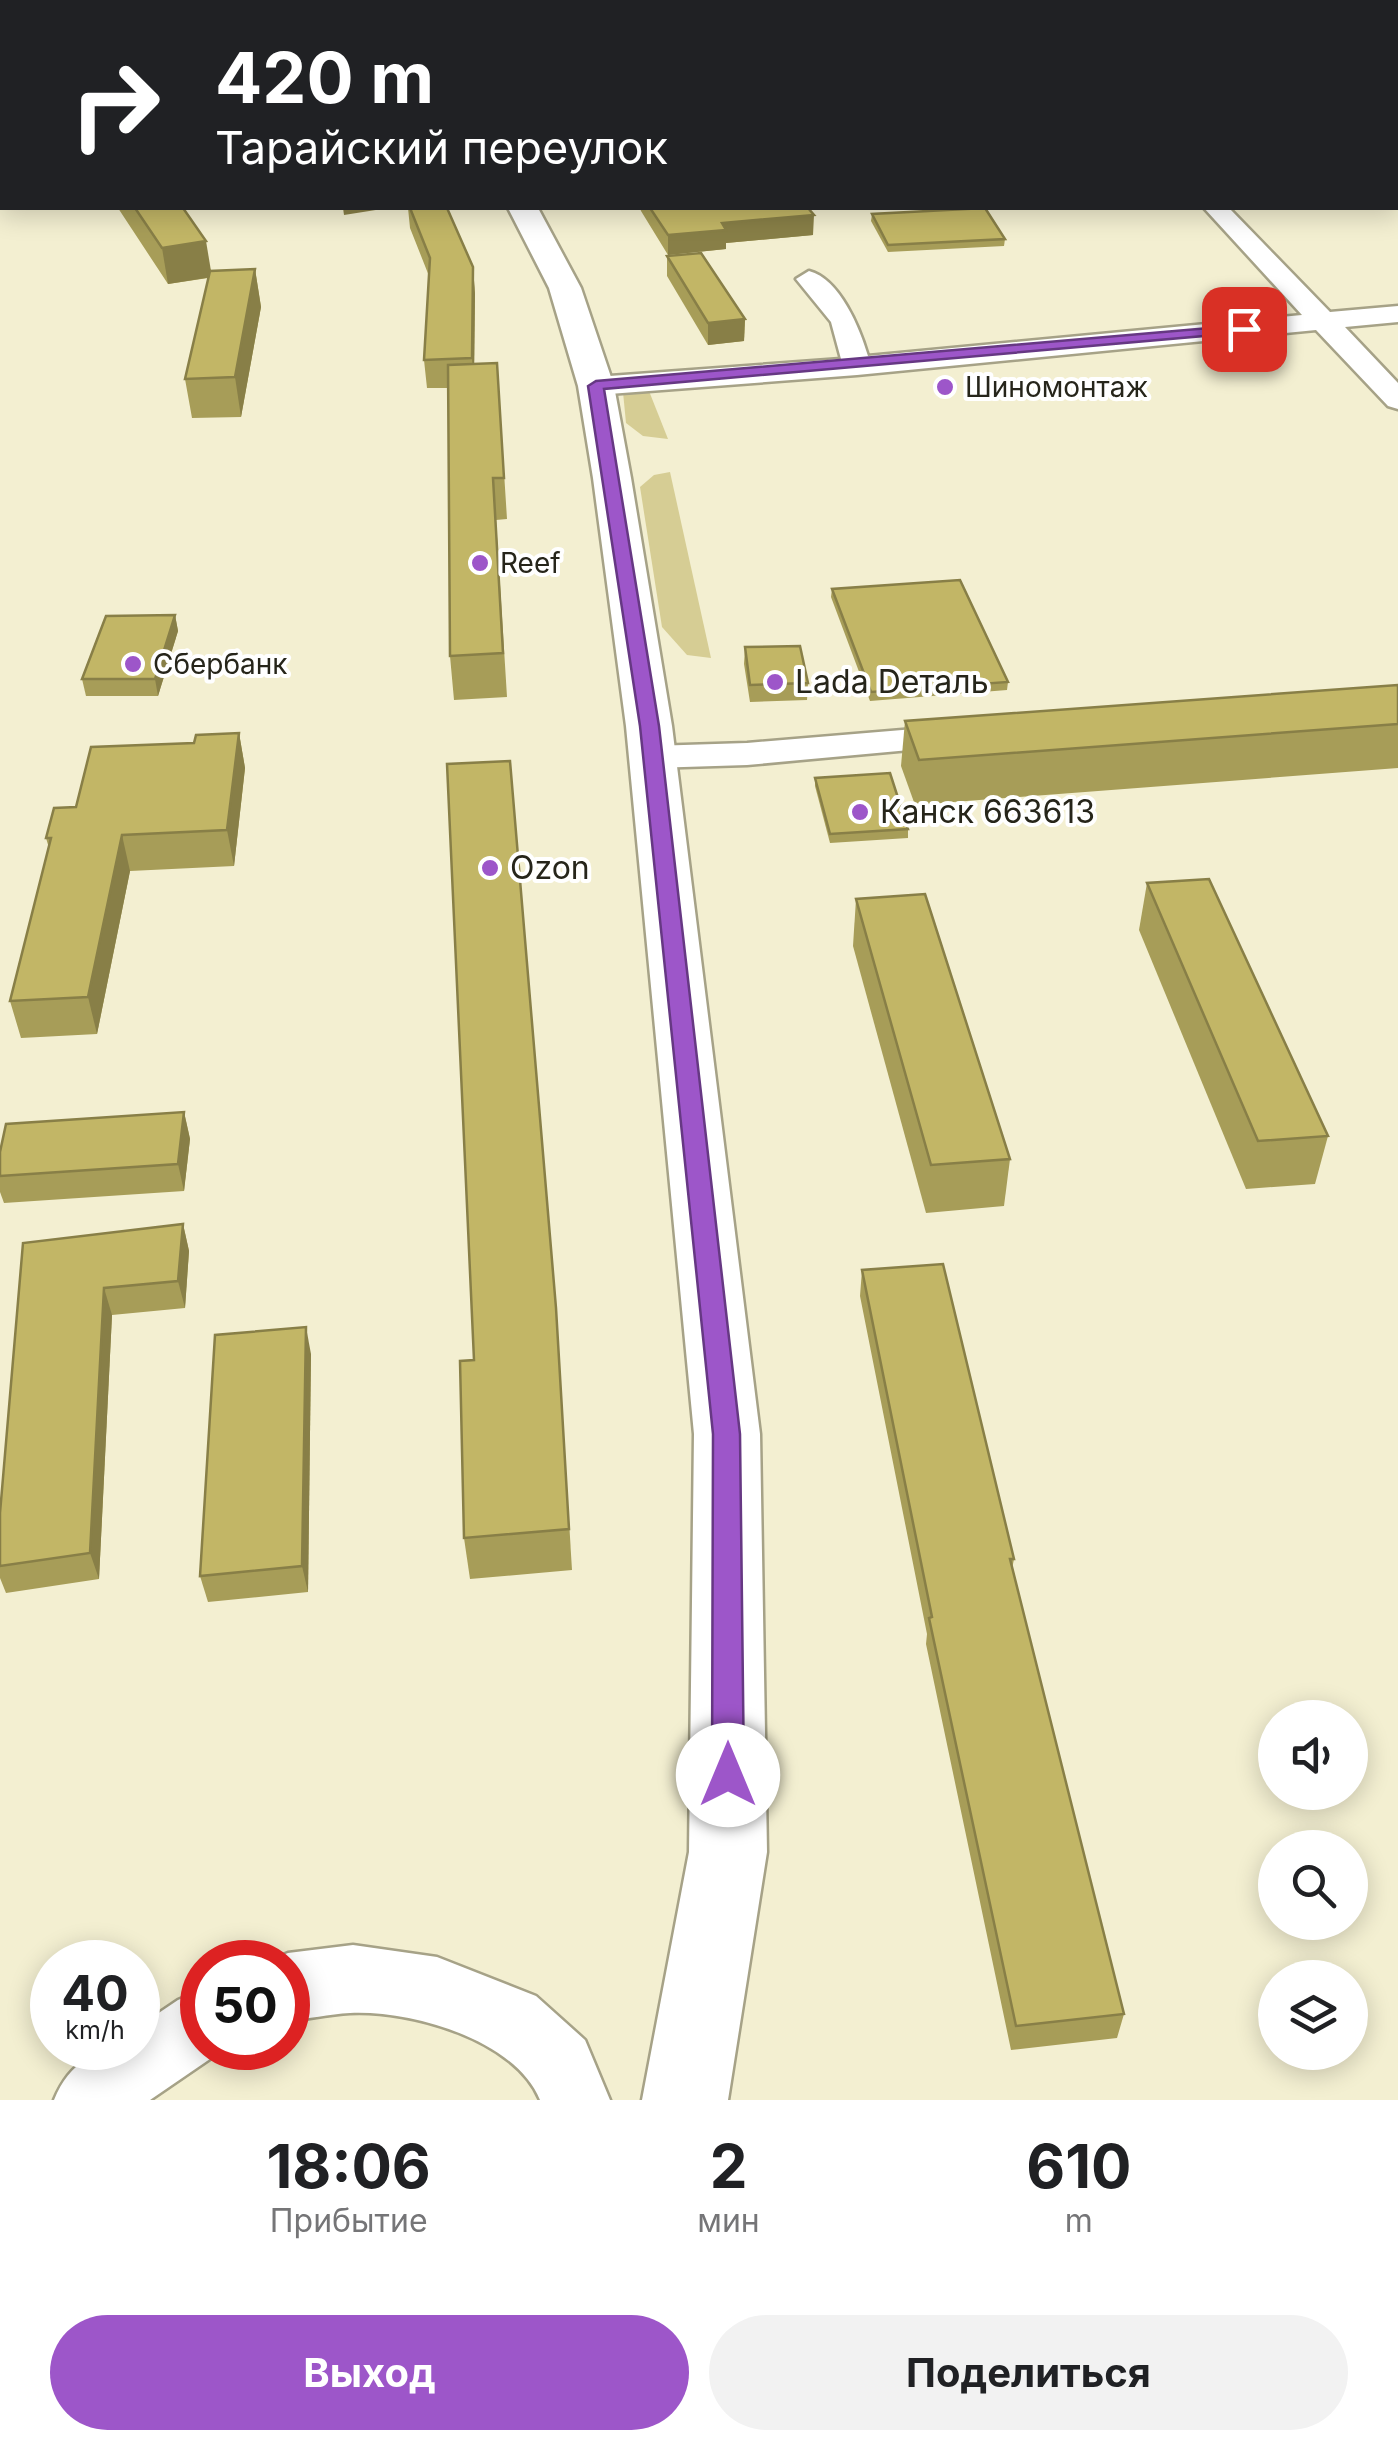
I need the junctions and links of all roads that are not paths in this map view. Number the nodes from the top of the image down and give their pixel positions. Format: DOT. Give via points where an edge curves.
graph roads {
  1 [pos="523,210"];
  2 [pos="1218,210"];
  3 [pos="809,279"];
  4 [pos="1398,314"];
  5 [pos="1322,322"];
  6 [pos="857,366"];
  7 [pos="596,386"];
  8 [pos="1398,400"];
  9 [pos="1003,733"];
  10 [pos="652,757"];
  11 [pos="310,1984"];
  12 [pos="180,2039"];
  13 [pos="89,2100"];
  14 [pos="575,2100"];
  15 [pos="685,2100"];
  1 -- 7 [label="main road" via="565,288"];
  2 -- 5 [label="street"];
  3 -- 6 [label="street" via="844,320"];
  4 -- 5 [label="street"];
  5 -- 6 [label="street"];
  5 -- 8 [label="street"];
  6 -- 7 [label="street"];
  7 -- 10 [label="main road"];
  9 -- 10 [label="street"];
  10 -- 15 [label="main road" via="726,1434 728,1852"];
  11 -- 14 [label="street" via="353,1979 437,1991 512,2020 560,2065"];
  12 -- 13 [label="street"];
}
